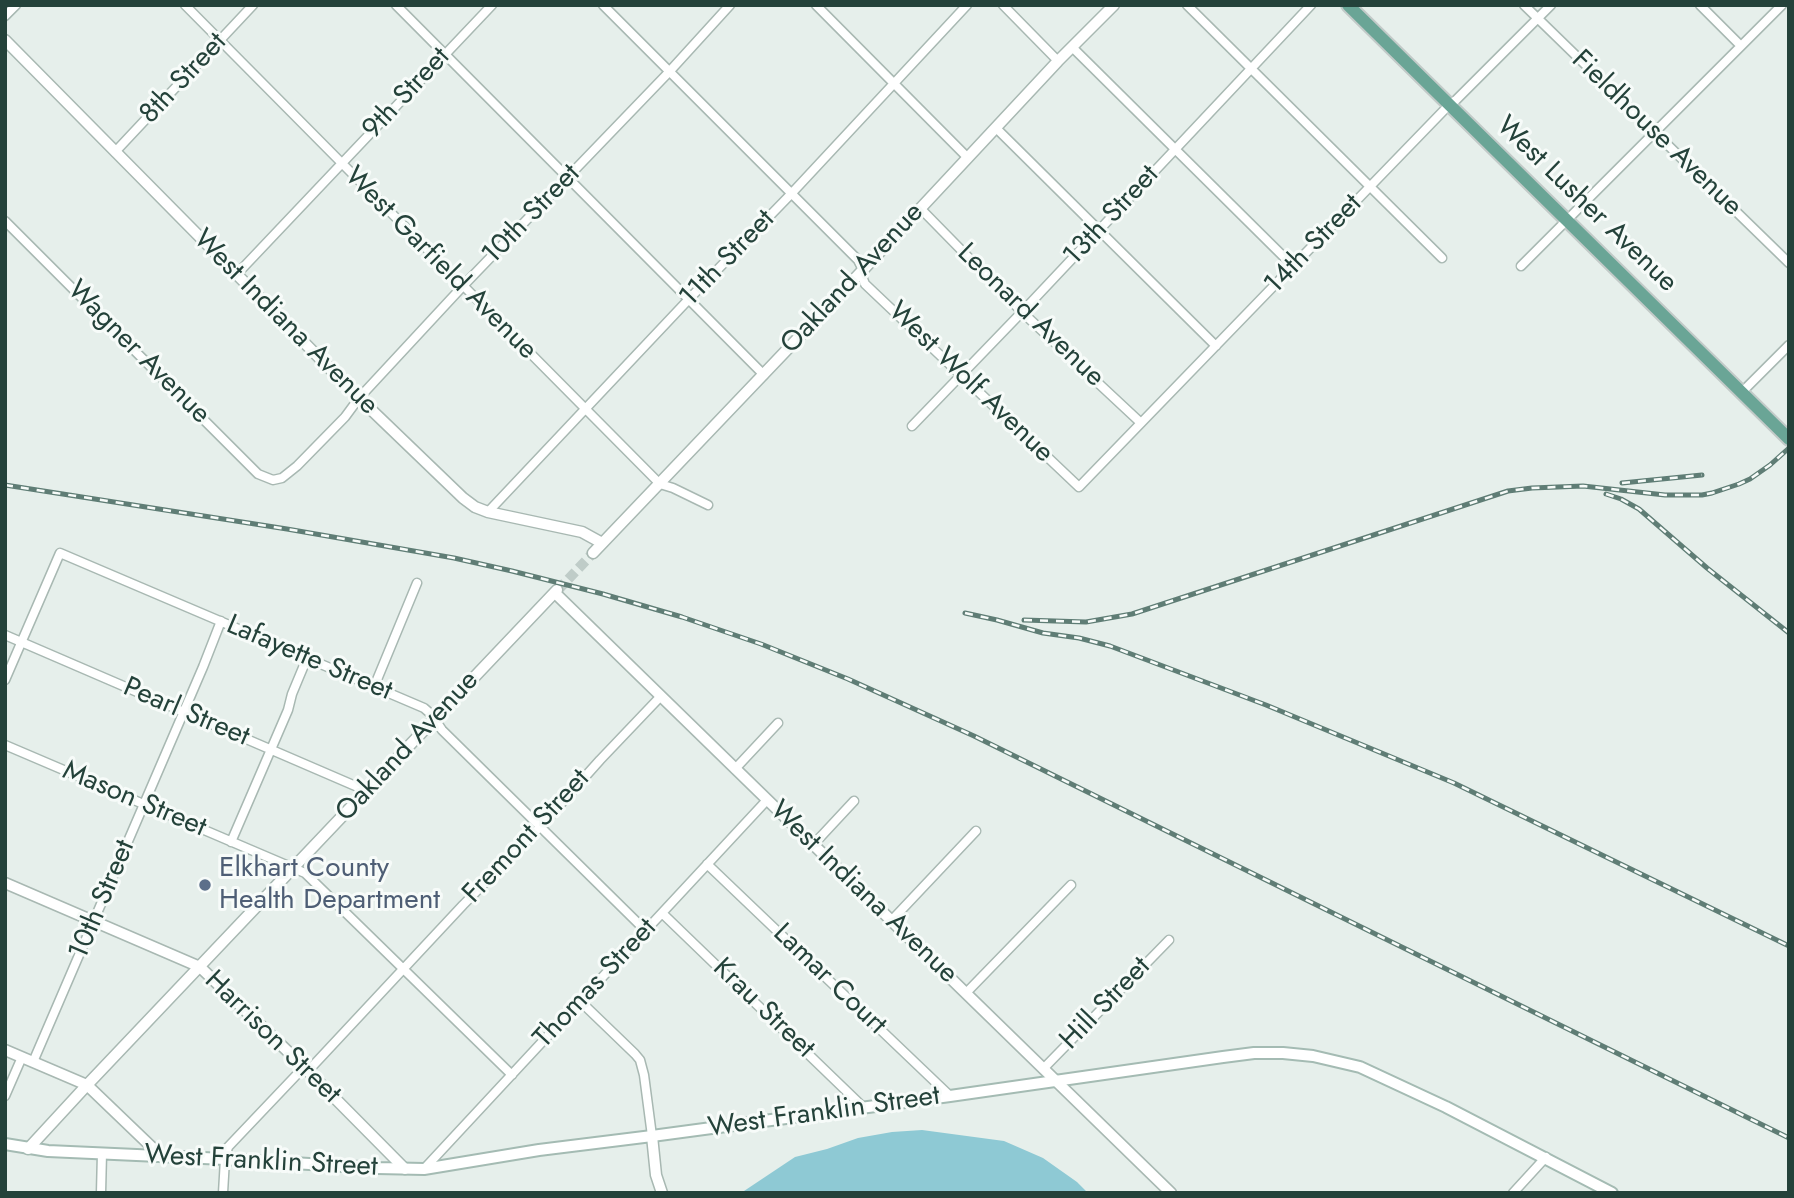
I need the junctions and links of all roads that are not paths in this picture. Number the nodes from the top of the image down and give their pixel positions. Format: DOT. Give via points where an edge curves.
graph roads {
  1 [pos="16,5"];
  2 [pos="185,5"];
  3 [pos="253,5"];
  4 [pos="396,5"];
  5 [pos="492,5"];
  6 [pos="603,5"];
  7 [pos="730,5"];
  8 [pos="816,5"];
  9 [pos="967,5"];
  10 [pos="1003,5"];
  11 [pos="1114,5"];
  12 [pos="1187,5"];
  13 [pos="1311,5"];
  14 [pos="1348,5"];
  15 [pos="1524,5"];
  16 [pos="1551,5"];
  17 [pos="1700,5"];
  18 [pos="1782,5"];
  19 [pos="5,16"];
  20 [pos="1538,19"];
  21 [pos="5,40"];
  22 [pos="220,40"];
  23 [pos="1741,46"];
  24 [pos="1072,47"];
  25 [pos="444,54"];
  26 [pos="1058,61"];
  27 [pos="1252,69"];
  28 [pos="669,72"];
  29 [pos="894,83"];
  30 [pos="1449,105"];
  31 [pos="996,128"];
  32 [pos="1655,132"];
  33 [pos="1175,149"];
  34 [pos="115,152"];
  35 [pos="967,157"];
  36 [pos="341,164"];
  37 [pos="568,177"];
  38 [pos="1370,186"];
  39 [pos="791,194"];
  40 [pos="920,208"];
  41 [pos="5,220"];
  42 [pos="1567,221"];
  43 [pos="1099,230"];
  44 [pos="1442,258"];
  45 [pos="1789,263"];
  46 [pos="1293,266"];
  47 [pos="1521,266"];
  48 [pos="862,271"];
  49 [pos="237,274"];
  50 [pos="463,287"];
  51 [pos="689,299"];
  52 [pos="1022,312"];
  53 [pos="1216,345"];
  54 [pos="1789,345"];
  55 [pos="961,374"];
  56 [pos="764,375"];
  57 [pos="1742,393"];
  58 [pos="359,398"];
  59 [pos="585,409"];
  60 [pos="1141,423"];
  61 [pos="912,426"];
  62 [pos="1789,439"];
  63 [pos="274,480"];
  64 [pos="660,484"];
  65 [pos="1079,487"];
  66 [pos="708,505"];
  67 [pos="488,512"];
  68 [pos="603,543"];
  69 [pos="593,553"];
  70 [pos="417,583"];
  71 [pos="556,592"];
  72 [pos="221,621"];
  73 [pos="5,635"];
  74 [pos="22,642"];
  75 [pos="307,658"];
  76 [pos="5,680"];
  77 [pos="374,687"];
  78 [pos="661,696"];
  79 [pos="184,712"];
  80 [pos="435,720"];
  81 [pos="778,723"];
  82 [pos="5,745"];
  83 [pos="272,749"];
  84 [pos="735,769"];
  85 [pos="367,791"];
  86 [pos="767,800"];
  87 [pos="854,801"];
  88 [pos="144,804"];
  89 [pos="540,827"];
  90 [pos="976,831"];
  91 [pos="231,842"];
  92 [pos="813,845"];
  93 [pos="707,864"];
  94 [pos="294,867"];
  95 [pos="5,883"];
  96 [pos="1071,885"];
  97 [pos="662,913"];
  98 [pos="891,921"];
  99 [pos="94,922"];
  100 [pos="645,930"];
  101 [pos="1169,940"];
  102 [pos="200,967"];
  103 [pos="403,969"];
  104 [pos="966,993"];
  105 [pos="580,1001"];
  106 [pos="5,1050"];
  107 [pos="22,1057"];
  108 [pos="33,1062"];
  109 [pos="306,1069"];
  110 [pos="1043,1069"];
  111 [pos="512,1075"];
  112 [pos="1055,1080"];
  113 [pos="87,1085"];
  114 [pos="5,1096"];
  115 [pos="950,1096"];
  116 [pos="863,1107"];
  117 [pos="652,1136"];
  118 [pos="5,1144"];
  119 [pos="28,1149"];
  120 [pos="102,1153"];
  121 [pos="161,1156"];
  122 [pos="1546,1157"];
  123 [pos="225,1159"];
  124 [pos="405,1169"];
  125 [pos="424,1169"];
  126 [pos="101,1193"];
  127 [pos="223,1193"];
  128 [pos="662,1193"];
  129 [pos="1171,1193"];
  130 [pos="1513,1193"];
  131 [pos="1612,1193"];
  1 -- 19 [label="street"];
  2 -- 22 [label="street, West Garfield Avenue"];
  3 -- 22 [label="street, 8th Street"];
  4 -- 25 [label="street"];
  5 -- 25 [label="street, 9th Street"];
  6 -- 28 [label="street, West Wolf Avenue"];
  7 -- 28 [label="street, 10th Street"];
  8 -- 29 [label="street"];
  9 -- 29 [label="street, 11th Street"];
  10 -- 26 [label="street"];
  11 -- 24 [label="street, Oakland Avenue"];
  12 -- 27 [label="street"];
  13 -- 27 [label="street, 13th Street"];
  14 -- 30 [label="main road, West Lusher Avenue"];
  15 -- 20 [label="street, Fieldhouse Avenue"];
  16 -- 20 [label="street, 14th Street"];
  17 -- 23 [label="street"];
  18 -- 23 [label="street"];
  20 -- 30 [label="street, 14th Street"];
  20 -- 32 [label="street, Fieldhouse Avenue"];
  21 -- 34 [label="street, West Indiana Avenue"];
  22 -- 34 [label="street, 8th Street"];
  22 -- 36 [label="street, West Garfield Avenue"];
  23 -- 32 [label="street"];
  24 -- 26 [label="street, Oakland Avenue"];
  24 -- 33 [label="street"];
  25 -- 36 [label="street, 9th Street"];
  25 -- 37 [label="street"];
  26 -- 31 [label="street, Oakland Avenue"];
  27 -- 33 [label="street, 13th Street"];
  27 -- 38 [label="street"];
  28 -- 37 [label="street, 10th Street"];
  28 -- 39 [label="street, West Wolf Avenue"];
  29 -- 35 [label="street"];
  29 -- 39 [label="street, 11th Street"];
  30 -- 38 [label="street, 14th Street"];
  30 -- 42 [label="main road, West Lusher Avenue"];
  31 -- 35 [label="street, Oakland Avenue"];
  31 -- 43 [label="street"];
  32 -- 42 [label="street"];
  32 -- 45 [label="street, Fieldhouse Avenue"];
  33 -- 43 [label="street, 13th Street"];
  33 -- 46 [label="street"];
  34 -- 49 [label="street, West Indiana Avenue"];
  35 -- 40 [label="street, Oakland Avenue"];
  36 -- 49 [label="street, 9th Street"];
  36 -- 50 [label="street, West Garfield Avenue"];
  37 -- 50 [label="street, 10th Street"];
  37 -- 51 [label="street"];
  38 -- 44 [label="street"];
  38 -- 46 [label="street, 14th Street"];
  39 -- 48 [label="street, West Wolf Avenue" via="858,260"];
  39 -- 51 [label="street, 11th Street"];
  40 -- 48 [label="street, Oakland Avenue"];
  40 -- 52 [label="street, Leonard Avenue"];
  41 -- 63 [label="street, Wagner Avenue" via="258,474"];
  42 -- 47 [label="street"];
  42 -- 57 [label="main road, West Lusher Avenue"];
  43 -- 52 [label="street, 13th Street"];
  43 -- 53 [label="street"];
  46 -- 53 [label="street, 14th Street"];
  48 -- 55 [label="street, West Wolf Avenue" via="865,284"];
  48 -- 56 [label="street, Oakland Avenue"];
  49 -- 58 [label="street, West Indiana Avenue"];
  50 -- 58 [label="street, 10th Street"];
  50 -- 59 [label="street, West Garfield Avenue"];
  51 -- 56 [label="street"];
  51 -- 59 [label="street, 11th Street"];
  52 -- 55 [label="street, 13th Street"];
  52 -- 60 [label="street, Leonard Avenue"];
  53 -- 60 [label="street, 14th Street"];
  54 -- 57 [label="street"];
  55 -- 61 [label="street, 13th Street"];
  55 -- 65 [label="street, West Wolf Avenue"];
  56 -- 64 [label="street, Oakland Avenue"];
  57 -- 62 [label="main road, West Lusher Avenue"];
  58 -- 63 [label="street, 10th Street" via="297,466"];
  58 -- 67 [label="street, West Indiana Avenue" via="463,498"];
  59 -- 64 [label="street, West Garfield Avenue"];
  59 -- 67 [label="street, 11th Street"];
  60 -- 65 [label="street, 14th Street"];
  64 -- 66 [label="street, West Garfield Avenue"];
  64 -- 68 [label="street, Oakland Avenue"];
  67 -- 68 [label="street, West Indiana Avenue" via="582,532"];
  68 -- 69 [label="street, Oakland Avenue"];
  70 -- 77 [label="street"];
  71 -- 78 [label="street, West Indiana Avenue"];
  71 -- 80 [label="street, Oakland Avenue"];
  72 -- 74 [label="street, Lafayette Street" via="60,553"];
  72 -- 75 [label="street, Lafayette Street"];
  72 -- 79 [label="street, 10th Street"];
  73 -- 74 [label="street, Pearl Street"];
  74 -- 76 [label="street"];
  74 -- 79 [label="street, Pearl Street"];
  75 -- 77 [label="street, Lafayette Street"];
  75 -- 83 [label="street"];
  77 -- 80 [label="street, Lafayette Street" via="424,708"];
  78 -- 84 [label="street, West Indiana Avenue"];
  78 -- 89 [label="street, Fremont Street"];
  79 -- 83 [label="street, Pearl Street"];
  79 -- 88 [label="street, 10th Street"];
  80 -- 85 [label="street, Oakland Avenue"];
  80 -- 89 [label="street, Lafayette Street"];
  81 -- 84 [label="street"];
  82 -- 88 [label="street, Mason Street"];
  83 -- 85 [label="street, Pearl Street"];
  83 -- 91 [label="street"];
  84 -- 86 [label="street, West Indiana Avenue"];
  85 -- 94 [label="street, Oakland Avenue"];
  86 -- 92 [label="street, West Indiana Avenue"];
  86 -- 93 [label="street, Thomas Street"];
  87 -- 92 [label="street"];
  88 -- 91 [label="street, Mason Street"];
  88 -- 99 [label="street, 10th Street"];
  89 -- 100 [label="street, Lafayette Street"];
  89 -- 103 [label="street, Fremont Street"];
  90 -- 98 [label="street"];
  91 -- 94 [label="street, Mason Street"];
  92 -- 98 [label="street, West Indiana Avenue"];
  93 -- 97 [label="street, Thomas Street"];
  93 -- 115 [label="street, Lamar Court"];
  94 -- 102 [label="street, Oakland Avenue"];
  94 -- 103 [label="street, Mason Street"];
  95 -- 99 [label="street, Harrison Street"];
  96 -- 104 [label="street"];
  97 -- 100 [label="street, Thomas Street"];
  97 -- 116 [label="street, Krau Street"];
  98 -- 104 [label="street, West Indiana Avenue"];
  99 -- 102 [label="street, Harrison Street"];
  99 -- 108 [label="street, 10th Street"];
  100 -- 105 [label="street, Thomas Street"];
  101 -- 110 [label="street, Hill Street"];
  102 -- 109 [label="street, Harrison Street"];
  102 -- 113 [label="street, Oakland Avenue"];
  103 -- 109 [label="street, Fremont Street"];
  103 -- 111 [label="street, Mason Street"];
  104 -- 110 [label="street, West Indiana Avenue"];
  105 -- 111 [label="street, Thomas Street"];
  105 -- 117 [label="street" via="640,1060"];
  106 -- 107 [label="street"];
  107 -- 108 [label="street"];
  107 -- 114 [label="street"];
  108 -- 113 [label="street"];
  109 -- 123 [label="street, Fremont Street" via="228,1147"];
  109 -- 124 [label="street, Harrison Street"];
  110 -- 112 [label="street, West Indiana Avenue"];
  111 -- 125 [label="street, Thomas Street"];
  112 -- 115 [label="main road, West Franklin Street"];
  112 -- 122 [label="main road, West Franklin Street" via="1254,1053 1313,1056 1389,1079"];
  112 -- 129 [label="street, West Indiana Avenue"];
  113 -- 119 [label="street, Oakland Avenue"];
  113 -- 121 [label="street"];
  115 -- 116 [label="main road, West Franklin Street"];
  116 -- 117 [label="main road, West Franklin Street"];
  117 -- 125 [label="main road, West Franklin Street"];
  117 -- 128 [label="street"];
  118 -- 119 [label="main road, West Franklin Street"];
  119 -- 120 [label="main road, West Franklin Street"];
  120 -- 121 [label="main road, West Franklin Street"];
  120 -- 126 [label="street"];
  121 -- 123 [label="main road, West Franklin Street"];
  122 -- 130 [label="street"];
  122 -- 131 [label="main road, West Franklin Street"];
  123 -- 124 [label="main road, West Franklin Street"];
  123 -- 127 [label="street, Fremont Street"];
  124 -- 125 [label="main road, West Franklin Street"];
}
